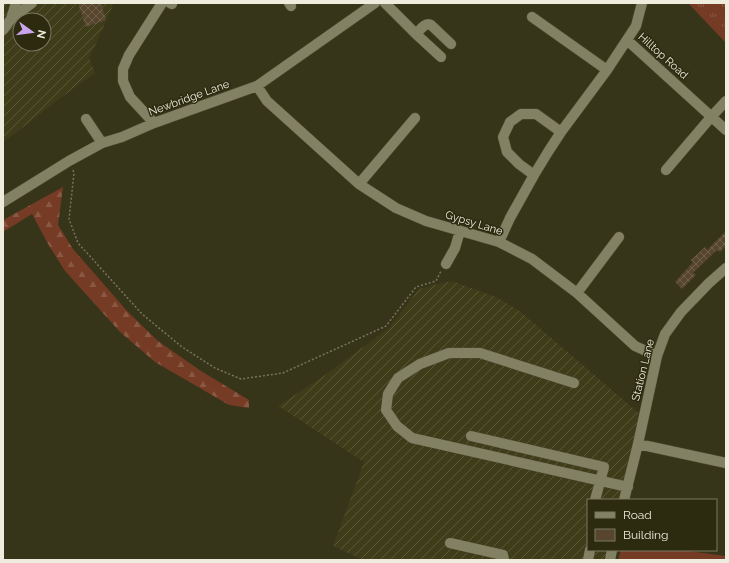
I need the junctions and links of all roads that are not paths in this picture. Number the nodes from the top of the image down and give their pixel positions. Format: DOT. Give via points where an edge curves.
graph roads {
  1 [pos="16,3"];
  2 [pos="32,3"];
  3 [pos="168,3"];
  4 [pos="375,3"];
  5 [pos="385,3"];
  6 [pos="642,3"];
  7 [pos="532,17"];
  8 [pos="11,19"];
  9 [pos="3,30"];
  10 [pos="416,34"];
  11 [pos="627,40"];
  12 [pos="451,44"];
  13 [pos="441,57"];
  14 [pos="607,70"];
  15 [pos="257,86"];
  16 [pos="726,101"];
  17 [pos="712,116"];
  18 [pos="415,118"];
  19 [pos="86,119"];
  20 [pos="154,123"];
  21 [pos="726,130"];
  22 [pos="561,132"];
  23 [pos="102,143"];
  24 [pos="666,170"];
  25 [pos="534,175"];
  26 [pos="359,184"];
  27 [pos="3,202"];
  28 [pos="460,231"];
  29 [pos="619,237"];
  30 [pos="499,242"];
  31 [pos="446,264"];
  32 [pos="726,268"];
  33 [pos="577,293"];
  34 [pos="656,356"];
  35 [pos="574,383"];
  36 [pos="471,436"];
  37 [pos="638,444"];
  38 [pos="539,452"];
  39 [pos="726,463"];
  40 [pos="536,466"];
  41 [pos="600,481"];
  42 [pos="628,487"];
  43 [pos="595,499"];
  44 [pos="624,499"];
  45 [pos="450,543"];
  46 [pos="504,560"];
  1 -- 8 [label="street"];
  2 -- 8 [label="street"];
  3 -- 20 [label="street" via="129,55 123,69 123,81 130,97"];
  4 -- 15 [label="street, Newbridge Lane"];
  5 -- 10 [label="street"];
  6 -- 11 [label="street, Hilltop Road" via="636,26"];
  7 -- 14 [label="street"];
  8 -- 9 [label="street"];
  10 -- 12 [label="street" via="426,24 432,25"];
  10 -- 13 [label="street"];
  11 -- 14 [label="street"];
  11 -- 17 [label="street, Hilltop Road"];
  14 -- 22 [label="street"];
  15 -- 20 [label="street, Newbridge Lane"];
  15 -- 26 [label="street, Gypsy Lane" via="267,100"];
  16 -- 17 [label="street"];
  17 -- 21 [label="street, Hilltop Road"];
  17 -- 24 [label="street"];
  18 -- 26 [label="street"];
  19 -- 23 [label="street"];
  20 -- 23 [label="street, Newbridge Lane"];
  22 -- 25 [label="street"];
  22 -- 25 [label="street" via="536,114 521,114 510,122 503,137 507,152"];
  23 -- 27 [label="street, Newbridge Lane"];
  25 -- 30 [label="street"];
  26 -- 28 [label="street, Gypsy Lane" via="396,208 426,221"];
  28 -- 30 [label="street, Gypsy Lane"];
  28 -- 31 [label="street" via="455,248"];
  29 -- 33 [label="street"];
  30 -- 33 [label="street, Gypsy Lane" via="532,259"];
  32 -- 34 [label="street, Station Lane" via="681,312 665,334"];
  33 -- 34 [label="street, Gypsy Lane" via="635,346"];
  34 -- 37 [label="street, Station Lane"];
  35 -- 40 [label="street" via="480,353 449,352 420,364 398,378 388,394 386,410 398,426 412,438"];
  36 -- 38 [label="street"];
  37 -- 39 [label="street"];
  37 -- 42 [label="street, Station Lane"];
  38 -- 40 [label="street"];
  38 -- 41 [label="street" via="604,467"];
  40 -- 41 [label="street"];
  41 -- 42 [label="street"];
  41 -- 43 [label="street"];
  42 -- 44 [label="street, Station Lane"];
  45 -- 46 [label="street" via="503,555"];
}
